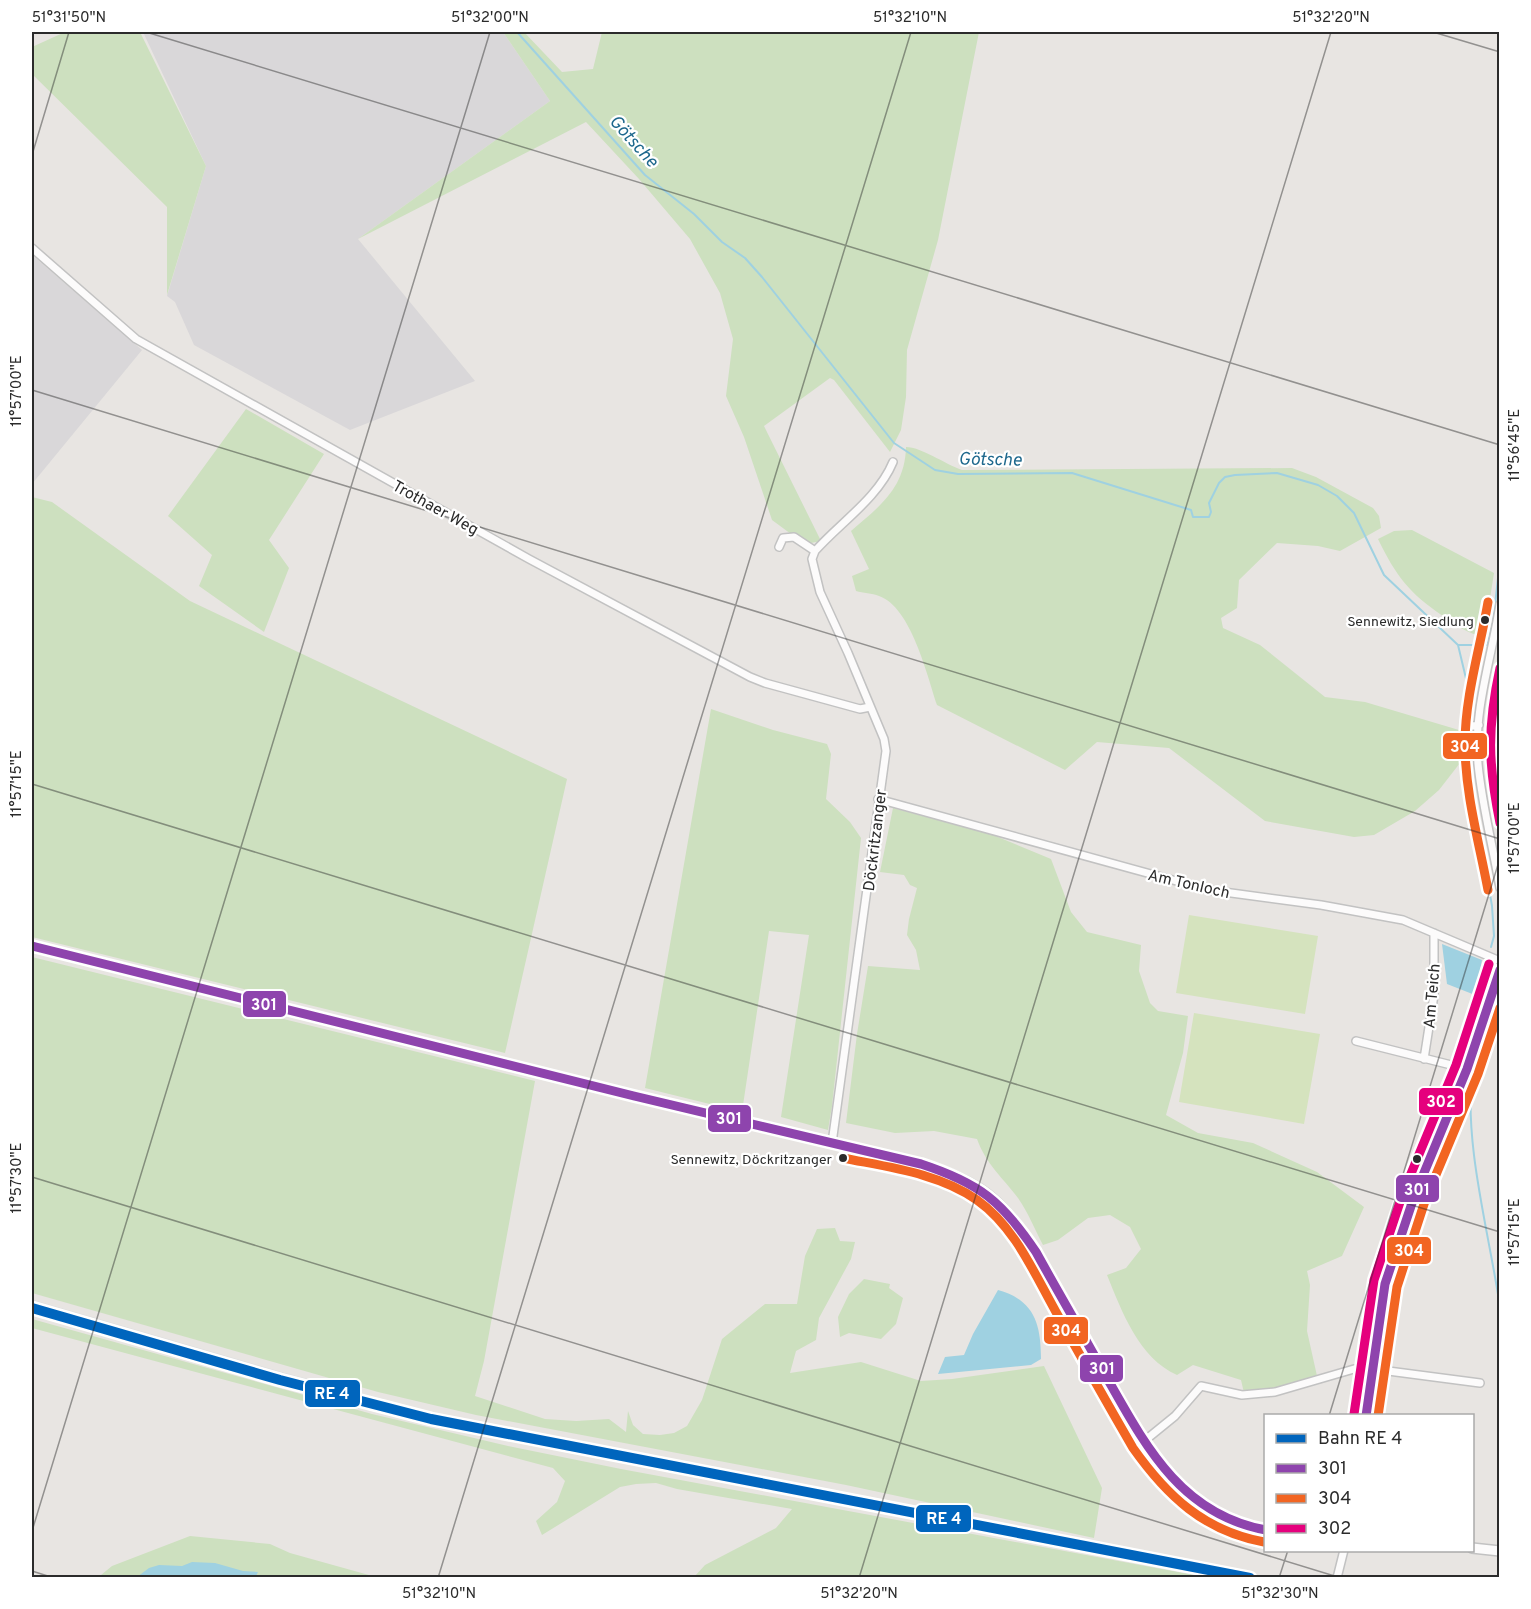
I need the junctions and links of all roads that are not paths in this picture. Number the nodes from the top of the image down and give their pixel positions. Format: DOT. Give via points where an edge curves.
graph roads {
  1 [pos="32,248"];
  2 [pos="893,462"];
  3 [pos="779,547"];
  4 [pos="815,551"];
  5 [pos="1500,604"];
  6 [pos="870,707"];
  7 [pos="1477,726"];
  8 [pos="1466,727"];
  9 [pos="878,799"];
  10 [pos="1500,888"];
  11 [pos="1434,933"];
  12 [pos="32,946"];
  13 [pos="1500,961"];
  14 [pos="1500,968"];
  15 [pos="1496,988"];
  16 [pos="1356,1041"];
  17 [pos="1424,1059"];
  18 [pos="1467,1070"];
  19 [pos="832,1143"];
  20 [pos="1373,1369"];
  21 [pos="1480,1383"];
  22 [pos="1366,1414"];
  23 [pos="1143,1442"];
  24 [pos="1264,1530"];
  25 [pos="1474,1548"];
  26 [pos="1500,1551"];
  27 [pos="1344,1552"];
  28 [pos="1337,1578"];
  1 -- 6 [label="street, Trothaer Weg" via="136,339 529,559 750,677 860,709"];
  2 -- 4 [label="street" via="888,476 873,494"];
  3 -- 4 [label="street" via="783,538 794,537"];
  4 -- 6 [label="street, Döckritzanger" via="812,559 820,592"];
  5 -- 7 [label="street"];
  6 -- 9 [label="street, Döckritzanger" via="886,751"];
  7 -- 8 [label="street"];
  7 -- 10 [label="street" via="1478,763"];
  9 -- 11 [label="street, Am Tonloch" via="1209,890 1403,920"];
  9 -- 19 [label="street, Döckritzanger"];
  11 -- 13 [label="street, Am Tonloch"];
  11 -- 17 [label="street, Am Teich" via="1434,994"];
  12 -- 19 [label="main road"];
  14 -- 15 [label="street"];
  15 -- 18 [label="street"];
  16 -- 17 [label="street"];
  17 -- 18 [label="street"];
  18 -- 20 [label="street" via="1399,1239 1385,1284"];
  19 -- 23 [label="main road" via="953,1173 1000,1204 1036,1252"];
  20 -- 21 [label="street"];
  20 -- 22 [label="street"];
  20 -- 23 [label="street" via="1354,1369 1275,1392 1242,1395 1201,1386 1175,1416"];
  23 -- 24 [label="main road" via="1172,1479 1209,1509 1236,1524"];
  25 -- 26 [label="main road"];
  27 -- 28 [label="street"];
}
